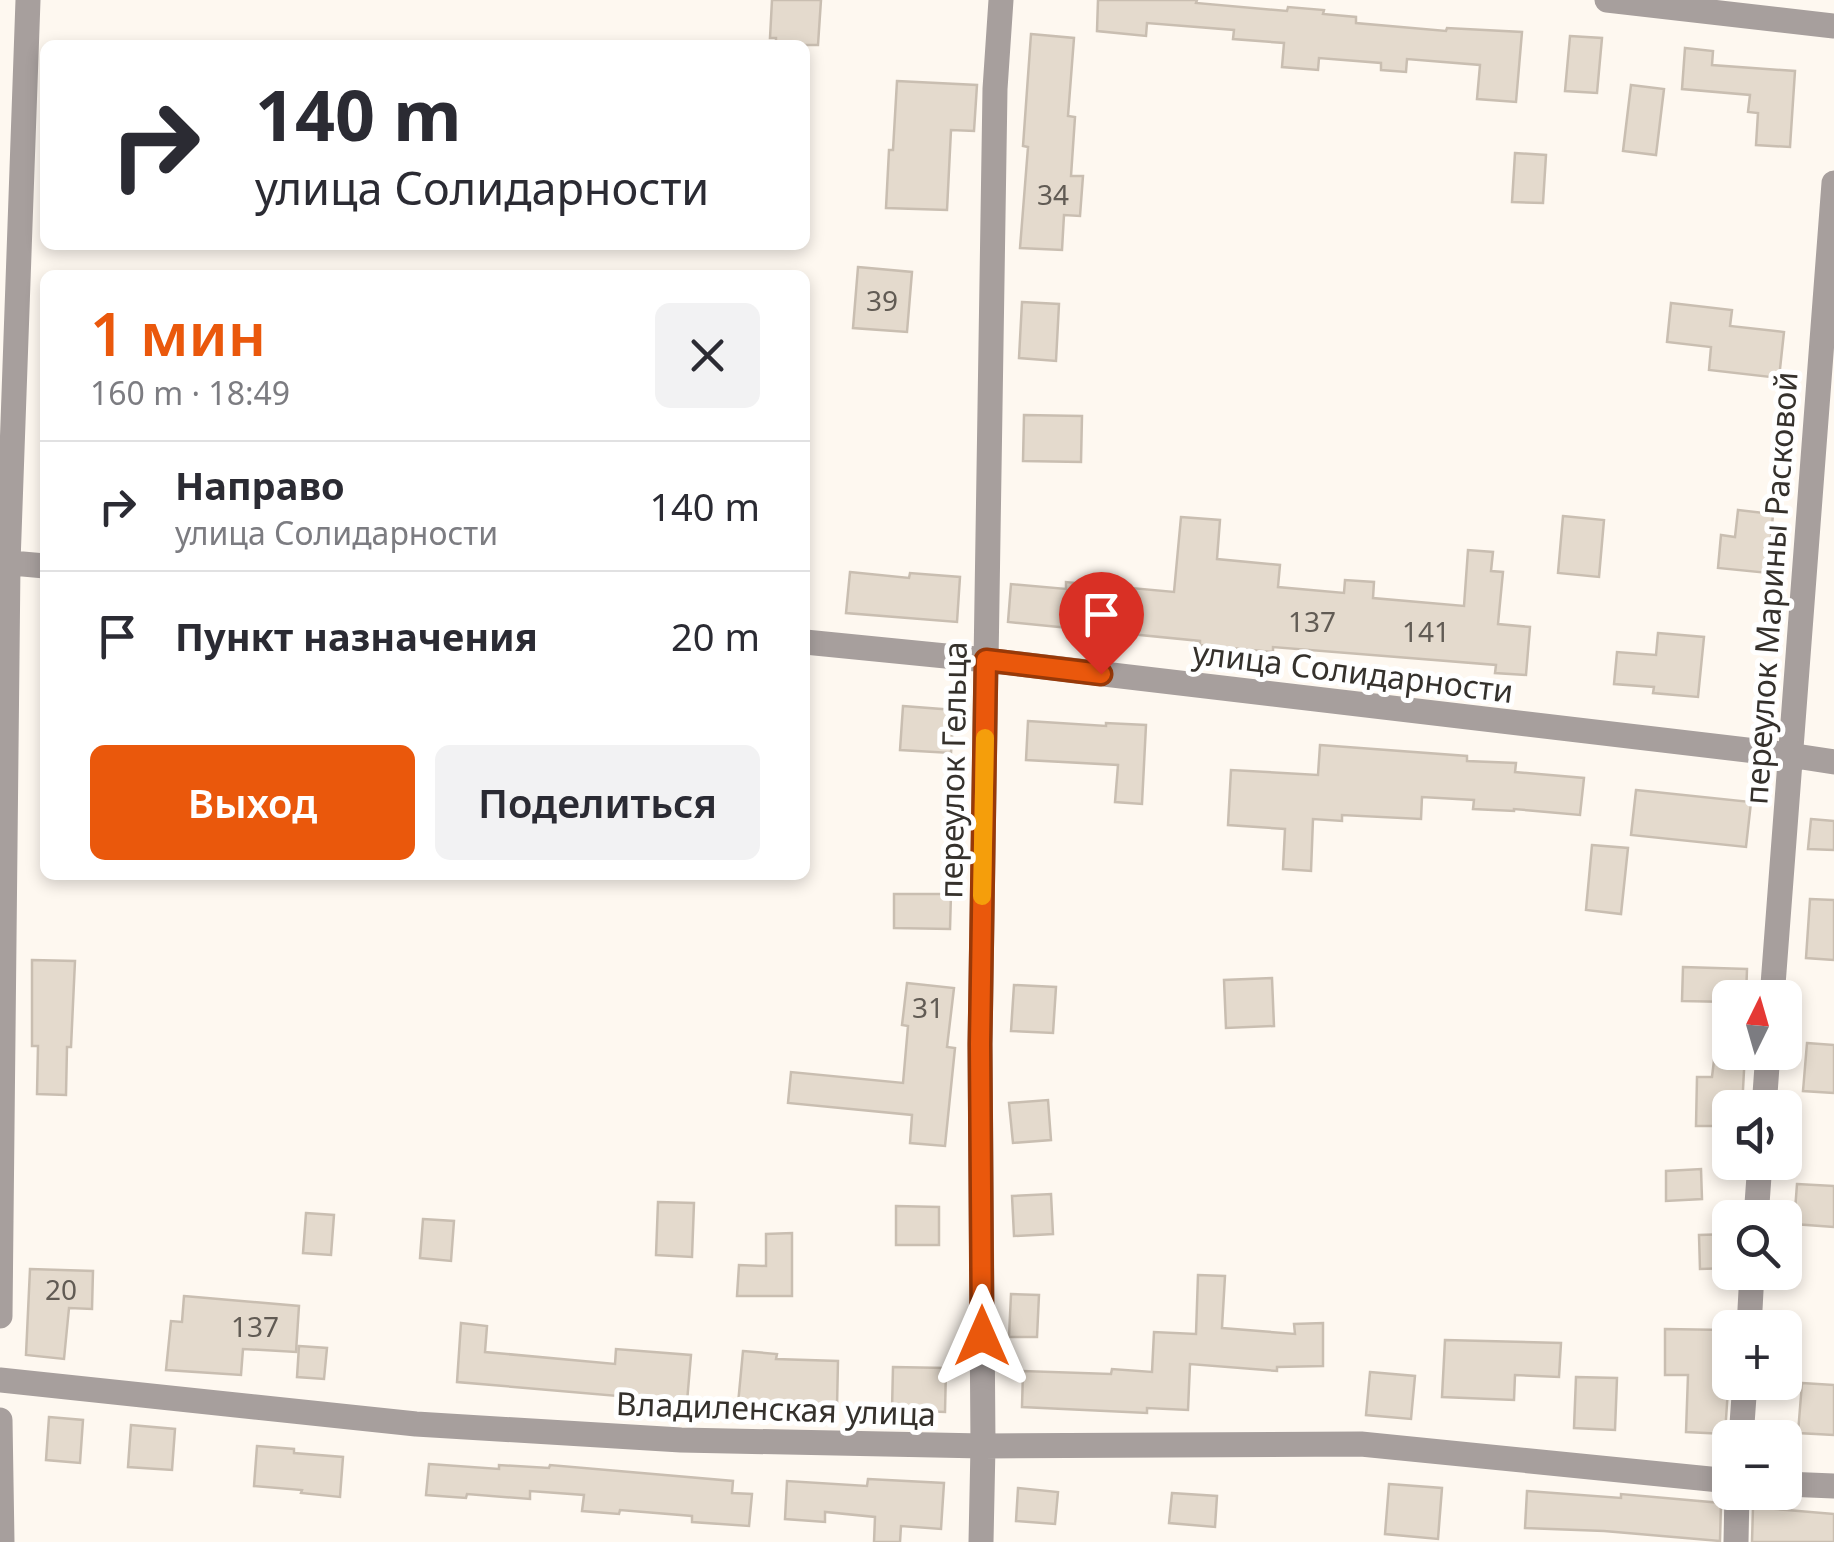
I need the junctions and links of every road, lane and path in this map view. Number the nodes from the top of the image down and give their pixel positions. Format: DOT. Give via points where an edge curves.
graph roads {
  1 [pos="28,0"];
  2 [pos="1001,0"];
  3 [pos="1606,0"];
  4 [pos="1834,26"];
  5 [pos="1834,183"];
  6 [pos="4,562"];
  7 [pos="40,566"];
  8 [pos="810,642"];
  9 [pos="986,660"];
  10 [pos="1789,755"];
  11 [pos="1834,762"];
  12 [pos="1773,980"];
  13 [pos="0,1316"];
  14 [pos="0,1380"];
  15 [pos="0,1420"];
  16 [pos="983,1446"];
  17 [pos="1712,1479"];
  18 [pos="1802,1485"];
  19 [pos="1834,1486"];
  20 [pos="1737,1510"];
  21 [pos="2,1542"];
  22 [pos="981,1542"];
  23 [pos="1736,1542"];
  1 -- 6 [label="street"];
  2 -- 9 [label="street, переулок Гельца"];
  3 -- 4 [label="street"];
  5 -- 10 [label="street, переулок Марины Расковой"];
  6 -- 7 [label="street"];
  6 -- 13 [label="street"];
  8 -- 9 [label="street, улица Солидарности"];
  9 -- 10 [label="street, улица Солидарности"];
  9 -- 16 [label="street, переулок Гельца"];
  10 -- 11 [label="street, улица Солидарности"];
  10 -- 12 [label="street, переулок Марины Расковой"];
  14 -- 16 [label="street, Владиленская улица" via="416,1424 681,1440"];
  15 -- 21 [label="street"];
  16 -- 17 [label="street, Владиленская улица" via="1361,1444"];
  16 -- 22 [label="street, переулок Гельца"];
  18 -- 19 [label="street"];
  20 -- 23 [label="street"];
}
